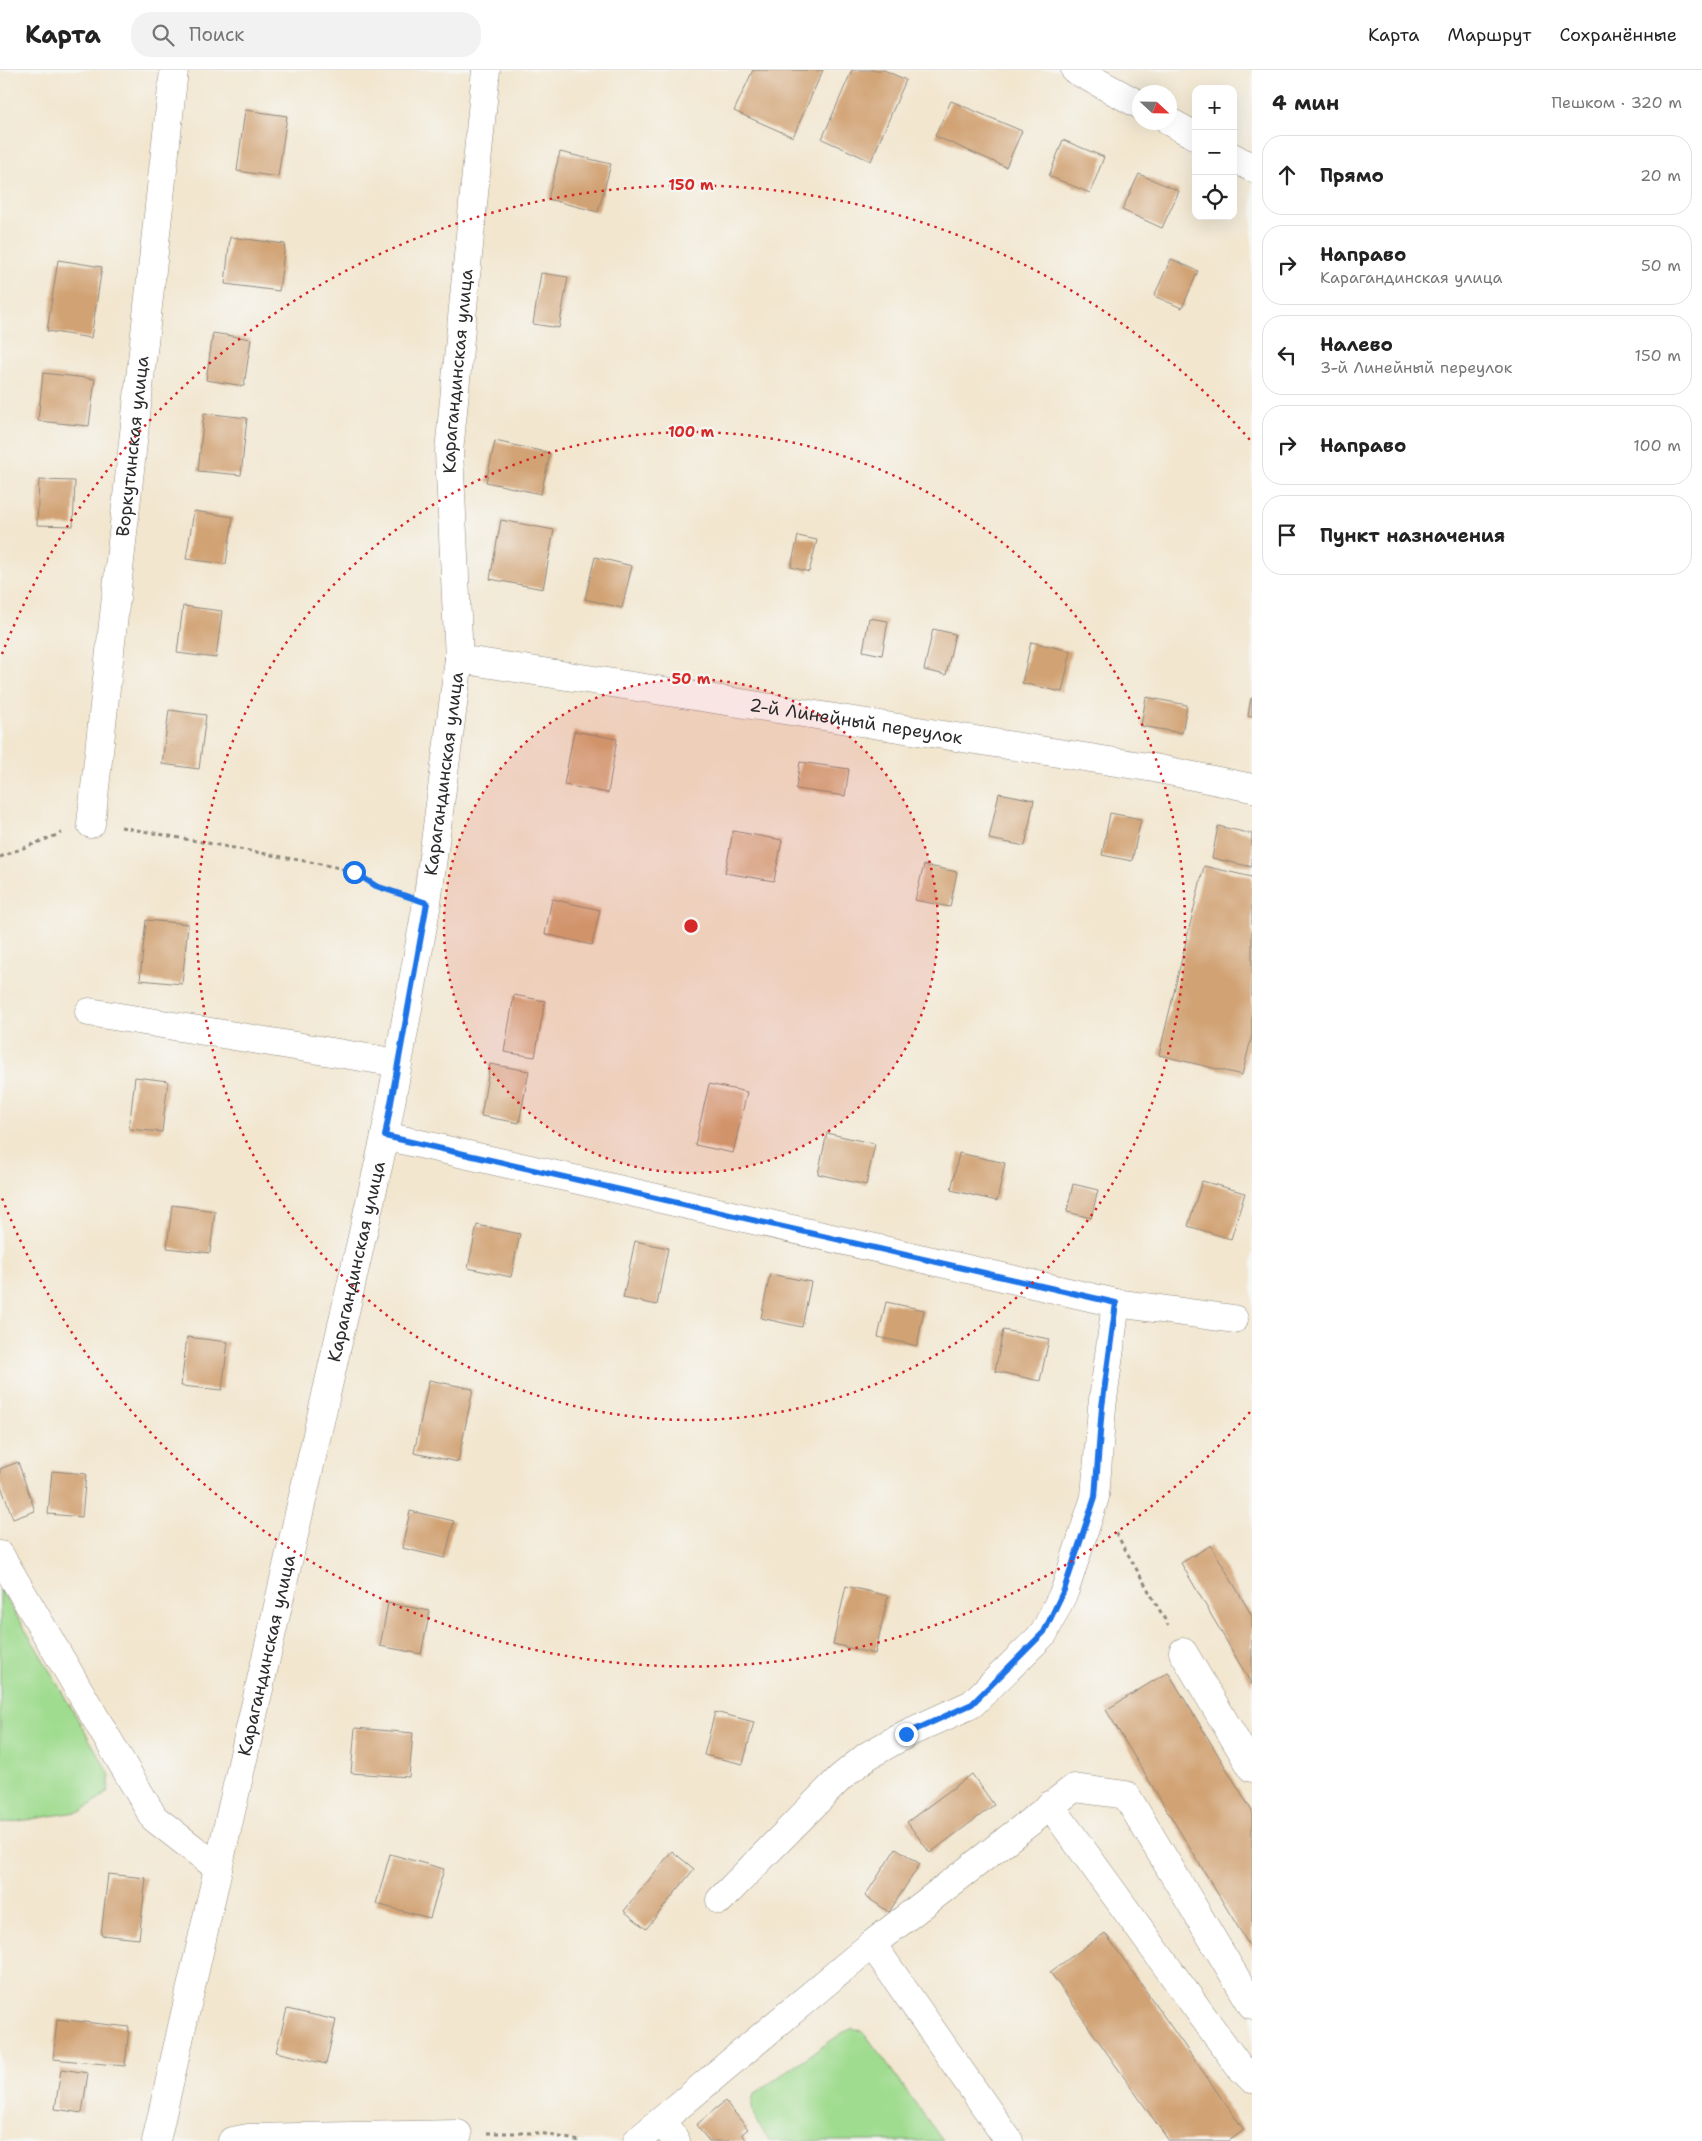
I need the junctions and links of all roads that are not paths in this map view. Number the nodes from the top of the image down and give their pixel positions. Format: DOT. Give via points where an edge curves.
graph roads {
  1 [pos="174,70"];
  2 [pos="486,70"];
  3 [pos="1075,70"];
  4 [pos="1132,101"];
  5 [pos="1177,126"];
  6 [pos="1192,134"];
  7 [pos="1237,159"];
  8 [pos="1252,168"];
  9 [pos="459,659"];
  10 [pos="1252,788"];
  11 [pos="91,824"];
  12 [pos="89,1012"];
  13 [pos="398,1063"];
  14 [pos="385,1136"];
  15 [pos="1116,1303"];
  16 [pos="1234,1319"];
  17 [pos="0,1555"];
  18 [pos="1183,1652"];
  19 [pos="1252,1768"];
  20 [pos="1050,1804"];
  21 [pos="218,1868"];
  22 [pos="720,1900"];
  23 [pos="872,1944"];
  24 [pos="1252,2005"];
  25 [pos="1252,2079"];
  26 [pos="669,2131"];
  27 [pos="458,2134"];
  28 [pos="156,2141"];
  29 [pos="232,2141"];
  30 [pos="637,2141"];
  31 [pos="1009,2141"];
  1 -- 11 [label="street, Воркутинская улица"];
  2 -- 9 [label="street, Карагандинская улица" via="448,452"];
  3 -- 4 [label="street"];
  5 -- 6 [label="street"];
  7 -- 8 [label="street"];
  9 -- 10 [label="street, 2-й Линейный переулок" via="1154,768"];
  9 -- 13 [label="street, Карагандинская улица" via="427,903"];
  12 -- 13 [label="street"];
  13 -- 14 [label="street, Карагандинская улица"];
  14 -- 15 [label="street"];
  14 -- 21 [label="street, Карагандинская улица"];
  15 -- 16 [label="street"];
  15 -- 22 [label="street" via="1102,1407 1095,1497 1064,1590 1044,1632 972,1704 906,1734 867,1756 840,1778"];
  17 -- 21 [label="street" via="154,1818"];
  18 -- 19 [label="street"];
  20 -- 23 [label="street"];
  20 -- 24 [label="street" via="1074,1788 1126,1794"];
  20 -- 25 [label="street" via="1238,2065"];
  21 -- 28 [label="street, Карагандинская улица"];
  23 -- 26 [label="street"];
  23 -- 31 [label="street"];
  26 -- 30 [label="street"];
  27 -- 29 [label="street" via="248,2138"];
}
